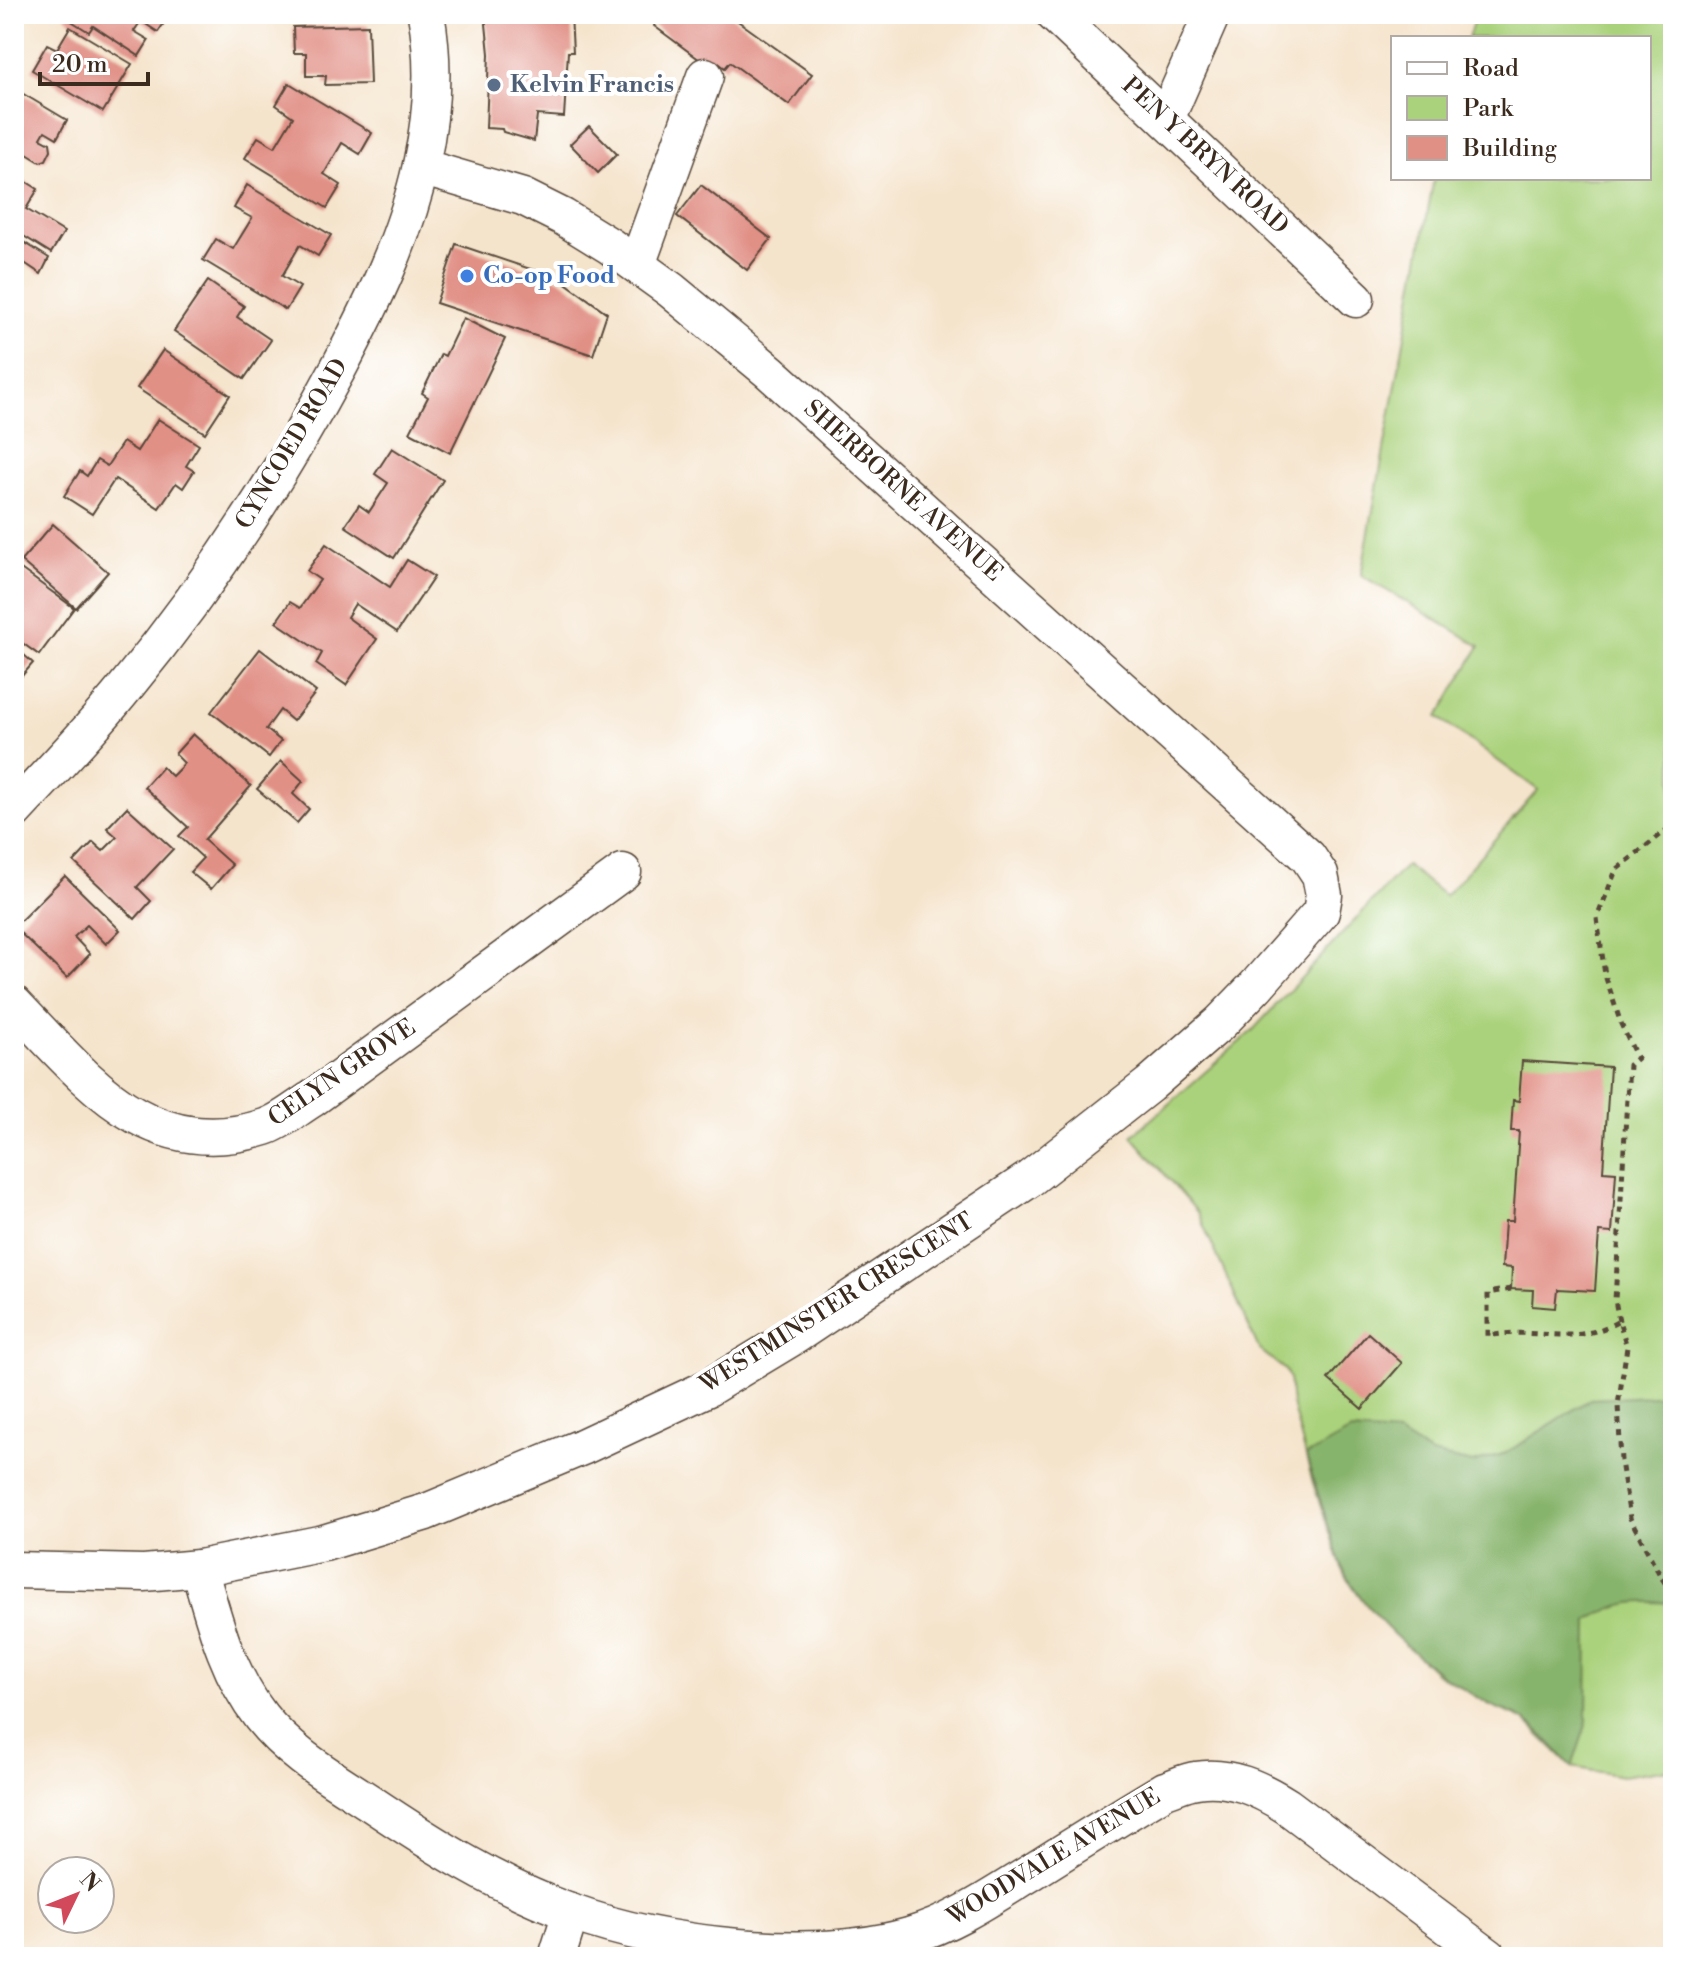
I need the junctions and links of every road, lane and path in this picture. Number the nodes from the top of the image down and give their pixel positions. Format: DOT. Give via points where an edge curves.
graph roads {
  1 [pos="426,14"];
  2 [pos="1054,14"];
  3 [pos="1212,14"];
  4 [pos="705,76"];
  5 [pos="1166,119"];
  6 [pos="421,167"];
  7 [pos="637,265"];
  8 [pos="1356,299"];
  9 [pos="14,811"];
  10 [pos="1673,825"];
  11 [pos="623,872"];
  12 [pos="1324,895"];
  13 [pos="14,1004"];
  14 [pos="1511,1289"];
  15 [pos="1619,1321"];
  16 [pos="199,1568"];
  17 [pos="14,1570"];
  18 [pos="1673,1594"];
  19 [pos="571,1912"];
  20 [pos="557,1957"];
  21 [pos="1489,1957"];
  1 -- 6 [label="street, CYNCOED ROAD" via="431,79"];
  2 -- 5 [label="street, PEN Y BRYN ROAD"];
  3 -- 5 [label="street"];
  4 -- 7 [label="street"];
  5 -- 8 [label="street, PEN Y BRYN ROAD"];
  6 -- 7 [label="street, SHERBORNE AVENUE" via="523,197"];
  6 -- 9 [label="street, CYNCOED ROAD" via="390,261 361,326 277,477 231,548 123,691"];
  7 -- 12 [label="street, SHERBORNE AVENUE" via="770,372 1308,857 1320,875"];
  10 -- 15 [label="path" via="1616,870 1597,918 1605,975 1637,1058 1629,1065 1615,1300"];
  11 -- 13 [label="street, CELYN GROVE" via="268,1127 228,1135 186,1135 136,1118 97,1090"];
  12 -- 16 [label="street, WESTMINSTER CRESCENT" via="1321,912 1256,986 1149,1085 1028,1180 708,1388 426,1512 324,1543"];
  14 -- 15 [label="path" via="1488,1293 1488,1336 1511,1331 1566,1337 1601,1331"];
  15 -- 18 [label="path" via="1627,1347 1618,1405 1630,1518"];
  16 -- 17 [label="street, WESTMINSTER CRESCENT" via="144,1573"];
  16 -- 19 [label="street, WOODVALE AVENUE" via="221,1646 247,1696 282,1741 426,1840 494,1879"];
  19 -- 20 [label="street"];
  19 -- 21 [label="street, WOODVALE AVENUE" via="641,1932 776,1949 870,1944 950,1921 1165,1790 1196,1779 1230,1780 1260,1789 1287,1806"];
}
